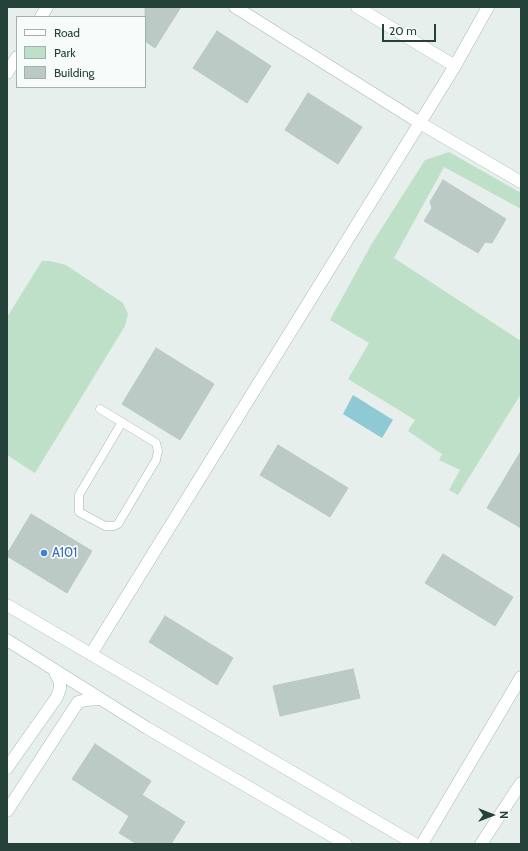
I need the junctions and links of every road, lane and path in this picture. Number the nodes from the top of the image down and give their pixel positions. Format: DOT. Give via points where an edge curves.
graph roads {
  1 [pos="47,7"];
  2 [pos="235,7"];
  3 [pos="357,7"];
  4 [pos="488,7"];
  5 [pos="42,16"];
  6 [pos="16,59"];
  7 [pos="455,66"];
  8 [pos="7,74"];
  9 [pos="420,123"];
  10 [pos="521,182"];
  11 [pos="100,409"];
  12 [pos="122,422"];
  13 [pos="7,605"];
  14 [pos="7,640"];
  15 [pos="91,654"];
  16 [pos="54,670"];
  17 [pos="521,677"];
  18 [pos="100,699"];
  19 [pos="7,768"];
  20 [pos="521,783"];
  21 [pos="7,811"];
  22 [pos="346,844"];
  23 [pos="415,844"];
  24 [pos="422,844"];
  25 [pos="481,844"];
  1 -- 5 [label="street"];
  2 -- 9 [label="street"];
  3 -- 7 [label="street"];
  4 -- 7 [label="street"];
  6 -- 8 [label="street"];
  7 -- 9 [label="street"];
  9 -- 10 [label="street"];
  9 -- 15 [label="street"];
  11 -- 12 [label="lane"];
  12 -- 12 [label="lane" via="156,443 157,456 118,524 105,526 79,512 79,494"];
  13 -- 15 [label="street"];
  14 -- 16 [label="street"];
  15 -- 23 [label="street"];
  16 -- 18 [label="street"];
  16 -- 19 [label="street" via="60,682 57,697"];
  17 -- 24 [label="street"];
  18 -- 21 [label="street" via="78,702"];
  18 -- 22 [label="street"];
  20 -- 25 [label="street"];
}
